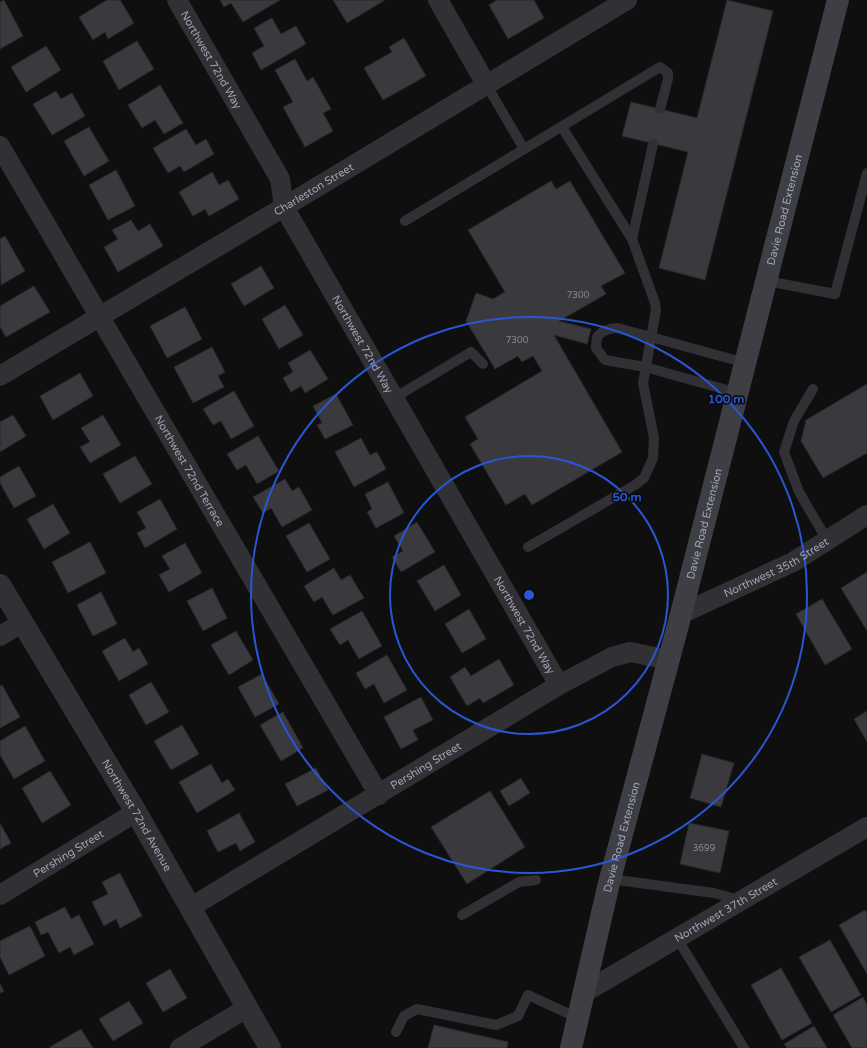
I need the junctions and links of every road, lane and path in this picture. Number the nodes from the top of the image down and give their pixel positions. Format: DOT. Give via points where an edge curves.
graph roads {
  1 [pos="177,0"];
  2 [pos="438,0"];
  3 [pos="626,0"];
  4 [pos="838,0"];
  5 [pos="486,84"];
  6 [pos="660,109"];
  7 [pos="562,126"];
  8 [pos="653,144"];
  9 [pos="0,146"];
  10 [pos="524,149"];
  11 [pos="867,173"];
  12 [pos="284,207"];
  13 [pos="405,221"];
  14 [pos="632,239"];
  15 [pos="767,281"];
  16 [pos="99,317"];
  17 [pos="651,338"];
  18 [pos="746,363"];
  19 [pos="483,364"];
  20 [pos="646,367"];
  21 [pos="0,376"];
  22 [pos="813,389"];
  23 [pos="738,393"];
  24 [pos="394,398"];
  25 [pos="867,515"];
  26 [pos="827,540"];
  27 [pos="528,547"];
  28 [pos="0,585"];
  29 [pos="681,614"];
  30 [pos="22,623"];
  31 [pos="0,636"];
  32 [pos="669,660"];
  33 [pos="559,686"];
  34 [pos="379,795"];
  35 [pos="136,812"];
  36 [pos="867,827"];
  37 [pos="610,879"];
  38 [pos="536,880"];
  39 [pos="0,895"];
  40 [pos="738,902"];
  41 [pos="191,907"];
  42 [pos="462,915"];
  43 [pos="677,938"];
  44 [pos="585,992"];
  45 [pos="247,1008"];
  46 [pos="578,1018"];
  47 [pos="396,1032"];
  48 [pos="180,1048"];
  49 [pos="270,1048"];
  50 [pos="571,1048"];
  51 [pos="744,1048"];
  1 -- 12 [label="street, Northwest 72nd Way" via="280,179"];
  2 -- 5 [label="street"];
  3 -- 5 [label="street, Charleston Street"];
  4 -- 15 [label="main road, Davie Road Extension"];
  5 -- 10 [label="lane"];
  5 -- 12 [label="street, Charleston Street"];
  6 -- 7 [label="lane" via="668,73 660,67"];
  7 -- 10 [label="lane"];
  7 -- 14 [label="lane"];
  8 -- 14 [label="lane"];
  9 -- 16 [label="street, Northwest 72nd Terrace"];
  10 -- 13 [label="lane"];
  11 -- 15 [label="lane" via="836,294"];
  12 -- 16 [label="street, Charleston Street"];
  12 -- 24 [label="street, Northwest 72nd Way"];
  14 -- 17 [label="lane" via="655,303"];
  15 -- 18 [label="main road, Davie Road Extension"];
  16 -- 21 [label="street, Charleston Street"];
  16 -- 34 [label="street, Northwest 72nd Terrace"];
  17 -- 18 [label="lane"];
  17 -- 20 [label="lane"];
  17 -- 20 [label="lane" via="618,328 602,331 597,337 596,348 605,360"];
  18 -- 23 [label="main road, Davie Road Extension"];
  19 -- 24 [label="lane" via="471,352"];
  20 -- 23 [label="lane"];
  20 -- 27 [label="lane" via="644,397 654,438 652,458 644,478"];
  22 -- 26 [label="lane" via="794,421 784,452 799,492"];
  23 -- 29 [label="main road, Davie Road Extension"];
  24 -- 33 [label="street, Northwest 72nd Way"];
  25 -- 26 [label="street, Northwest 35th Street"];
  26 -- 29 [label="street, Northwest 35th Street" via="793,562"];
  28 -- 30 [label="street, Northwest 72nd Avenue"];
  29 -- 32 [label="main road, Davie Road Extension"];
  30 -- 31 [label="street"];
  30 -- 35 [label="street, Northwest 72nd Avenue"];
  32 -- 33 [label="street, Pershing Street" via="630,652 612,657"];
  32 -- 37 [label="main road, Davie Road Extension"];
  33 -- 34 [label="street, Pershing Street"];
  34 -- 41 [label="street, Pershing Street"];
  35 -- 39 [label="street, Pershing Street"];
  35 -- 41 [label="street, Northwest 72nd Avenue"];
  36 -- 40 [label="street, Northwest 37th Street"];
  37 -- 40 [label="lane" via="714,893"];
  37 -- 44 [label="main road, Davie Road Extension"];
  38 -- 42 [label="lane" via="519,882"];
  40 -- 43 [label="street, Northwest 37th Street"];
  41 -- 45 [label="street, Northwest 72nd Avenue"];
  43 -- 44 [label="street, Northwest 37th Street"];
  43 -- 51 [label="lane"];
  44 -- 46 [label="main road, Davie Road Extension"];
  45 -- 48 [label="street"];
  45 -- 49 [label="street, Northwest 72nd Avenue"];
  46 -- 47 [label="lane" via="528,995 518,1016 496,1025 417,1009 404,1016"];
  46 -- 50 [label="main road, Davie Road Extension"];
}
